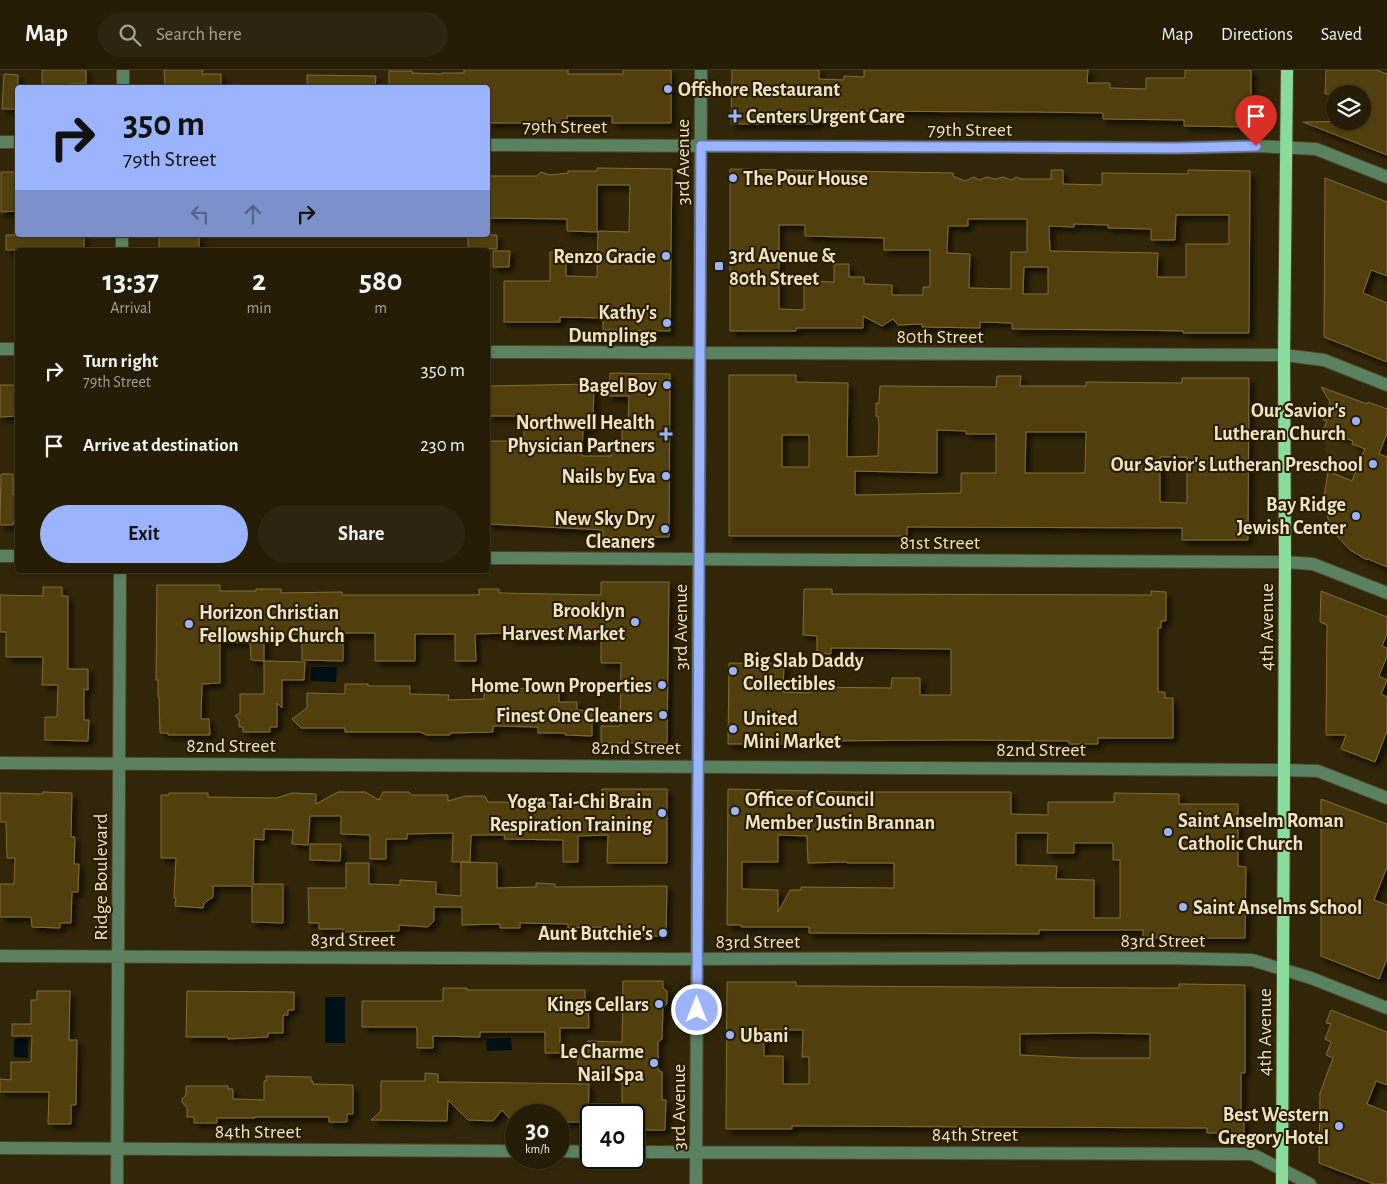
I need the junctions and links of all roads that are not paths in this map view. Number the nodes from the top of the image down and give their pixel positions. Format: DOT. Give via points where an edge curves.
graph roads {
  1 [pos="123,70"];
  2 [pos="701,70"];
  3 [pos="1287,70"];
  4 [pos="123,85"];
  5 [pos="0,142"];
  6 [pos="15,142"];
  7 [pos="490,145"];
  8 [pos="701,146"];
  9 [pos="1286,148"];
  10 [pos="1387,177"];
  11 [pos="0,349"];
  12 [pos="15,349"];
  13 [pos="490,352"];
  14 [pos="700,354"];
  15 [pos="1284,355"];
  16 [pos="1387,384"];
  17 [pos="0,556"];
  18 [pos="15,556"];
  19 [pos="490,558"];
  20 [pos="699,560"];
  21 [pos="1285,562"];
  22 [pos="120,573"];
  23 [pos="1387,593"];
  24 [pos="0,763"];
  25 [pos="119,763"];
  26 [pos="698,766"];
  27 [pos="1284,770"];
  28 [pos="1387,798"];
  29 [pos="0,956"];
  30 [pos="118,956"];
  31 [pos="697,959"];
  32 [pos="1283,969"];
  33 [pos="1387,1008"];
  34 [pos="0,1148"];
  35 [pos="118,1149"];
  36 [pos="505,1151"];
  37 [pos="645,1152"];
  38 [pos="696,1152"];
  39 [pos="1282,1170"];
  40 [pos="117,1184"];
  41 [pos="696,1184"];
  42 [pos="1282,1184"];
  43 [pos="1310,1184"];
  1 -- 4 [label="street"];
  2 -- 8 [label="street, 3rd Avenue"];
  3 -- 9 [label="main road, 4th Avenue"];
  5 -- 6 [label="street"];
  7 -- 8 [label="street, 79th Street"];
  8 -- 9 [label="street, 79th Street"];
  8 -- 14 [label="street, 3rd Avenue"];
  9 -- 10 [label="street, 79th Street" via="1316,149"];
  9 -- 15 [label="main road, 4th Avenue"];
  11 -- 12 [label="street"];
  13 -- 14 [label="street, 80th Street"];
  14 -- 15 [label="street, 80th Street"];
  14 -- 20 [label="street, 3rd Avenue"];
  15 -- 16 [label="street, 80th Street" via="1324,360"];
  15 -- 21 [label="main road, 4th Avenue"];
  17 -- 18 [label="street"];
  19 -- 20 [label="street, 81st Street"];
  20 -- 21 [label="street, 81st Street"];
  20 -- 26 [label="street, 3rd Avenue"];
  21 -- 23 [label="street, 81st Street" via="1313,564"];
  21 -- 27 [label="main road, 4th Avenue"];
  22 -- 25 [label="street, Ridge Boulevard"];
  24 -- 25 [label="street, 82nd Street"];
  25 -- 26 [label="street, 82nd Street"];
  25 -- 30 [label="street, Ridge Boulevard"];
  26 -- 27 [label="street, 82nd Street"];
  26 -- 31 [label="street, 3rd Avenue"];
  27 -- 28 [label="street, 82nd Street" via="1318,771"];
  27 -- 32 [label="main road, 4th Avenue"];
  29 -- 30 [label="street, 83rd Street"];
  30 -- 31 [label="street, 83rd Street"];
  30 -- 35 [label="street, Ridge Boulevard"];
  31 -- 32 [label="street, 83rd Street" via="1177,958 1252,960"];
  31 -- 38 [label="street, 3rd Avenue"];
  32 -- 33 [label="street, 83rd Street"];
  32 -- 39 [label="main road, 4th Avenue"];
  34 -- 35 [label="street, 84th Street"];
  35 -- 36 [label="street, 84th Street"];
  35 -- 40 [label="street, Ridge Boulevard"];
  37 -- 38 [label="street, 84th Street"];
  38 -- 39 [label="street, 84th Street" via="1252,1154"];
  38 -- 41 [label="street, 3rd Avenue"];
  39 -- 42 [label="main road, 4th Avenue"];
  39 -- 43 [label="street, 84th Street"];
}
